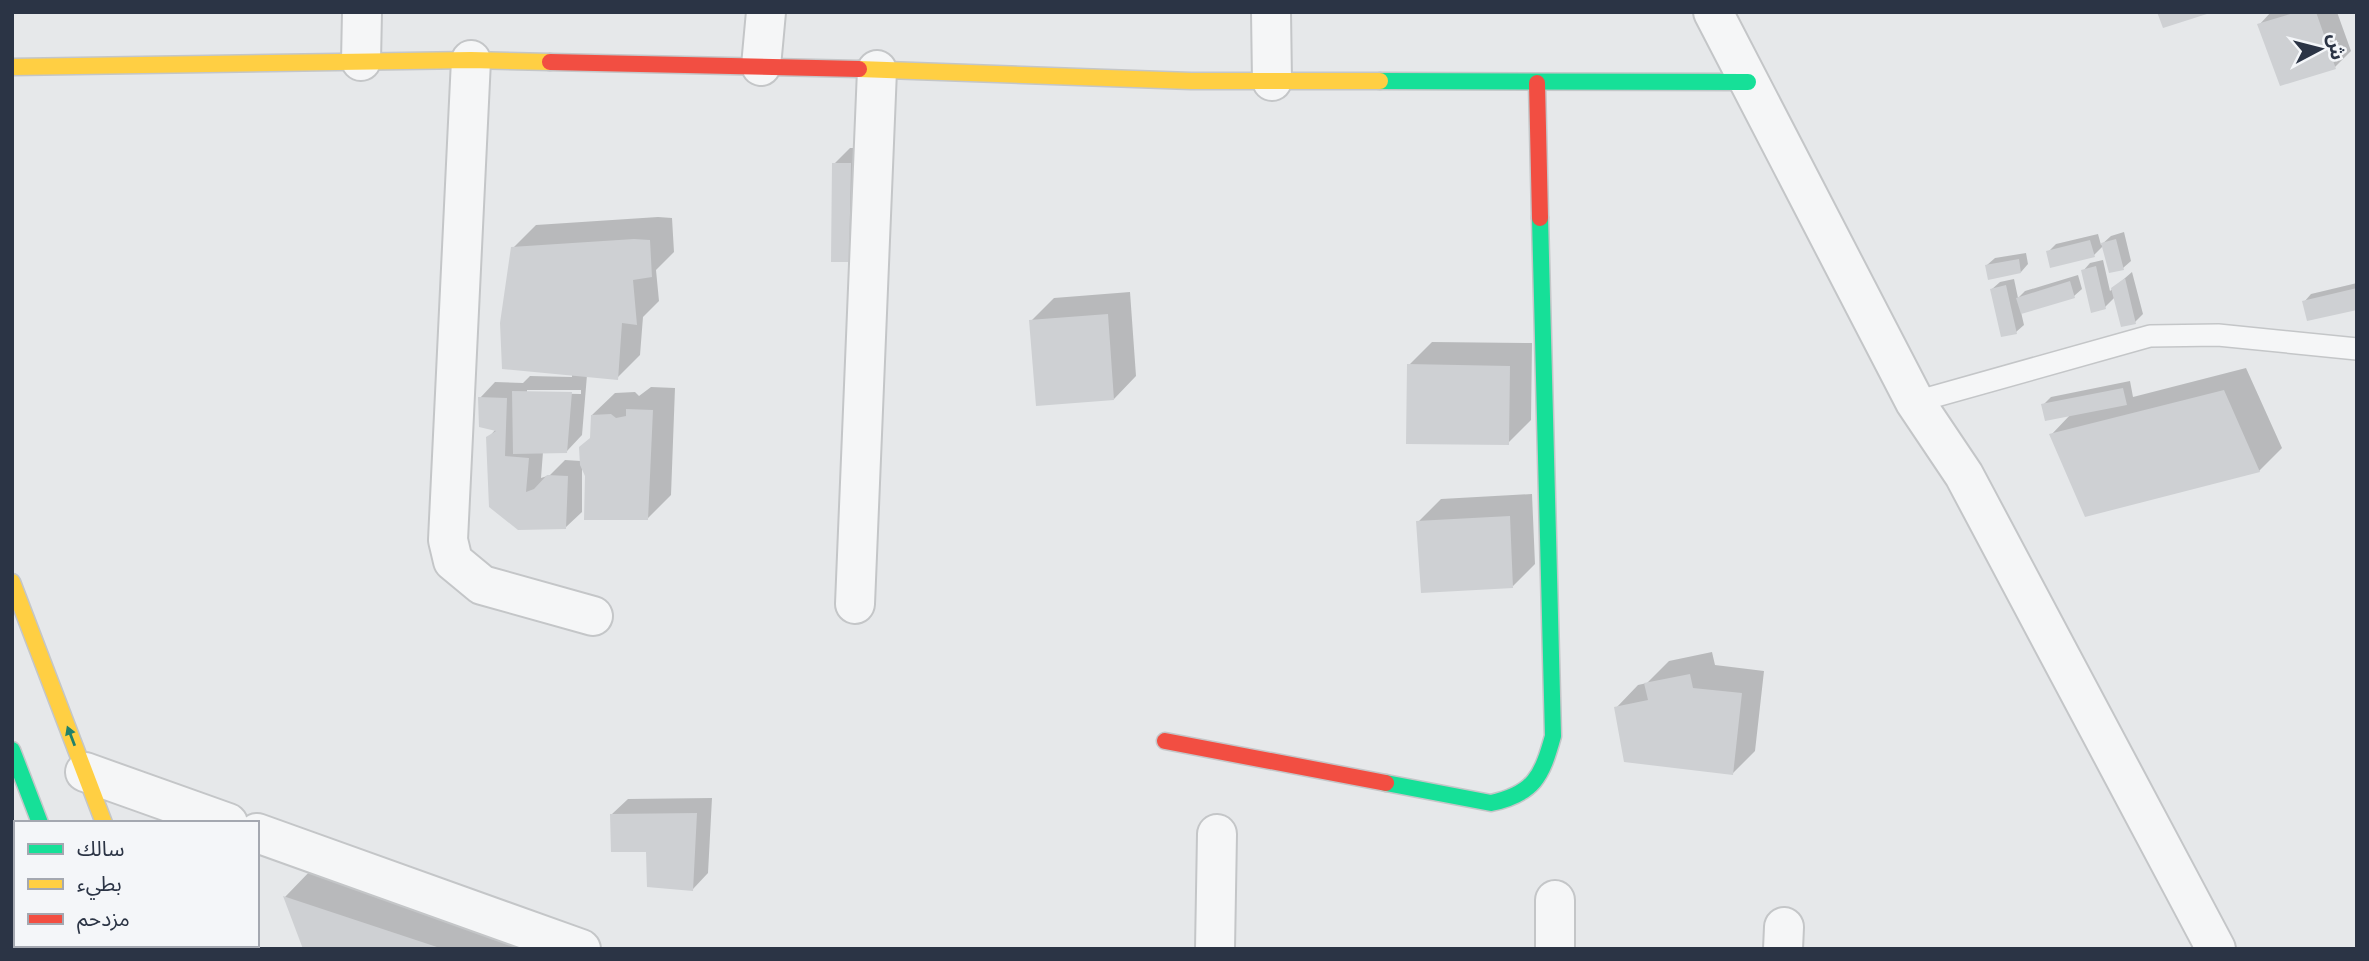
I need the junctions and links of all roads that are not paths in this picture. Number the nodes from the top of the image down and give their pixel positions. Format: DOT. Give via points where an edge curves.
graph roads {
  1 [pos="362,12"];
  2 [pos="766,12"];
  3 [pos="1271,12"];
  4 [pos="1713,12"];
  5 [pos="471,60"];
  6 [pos="361,61"];
  7 [pos="761,66"];
  8 [pos="12,67"];
  9 [pos="877,71"];
  10 [pos="1272,81"];
  11 [pos="1748,82"];
  12 [pos="1537,83"];
  13 [pos="2357,349"];
  14 [pos="1915,402"];
  15 [pos="12,582"];
  16 [pos="855,604"];
  17 [pos="593,616"];
  18 [pos="1165,741"];
  19 [pos="12,750"];
  20 [pos="85,772"];
  21 [pos="39,821"];
  22 [pos="103,821"];
  23 [pos="222,821"];
  24 [pos="259,834"];
  25 [pos="1217,834"];
  26 [pos="1555,900"];
  27 [pos="581,949"];
  28 [pos="1215,949"];
  29 [pos="1555,949"];
  30 [pos="2216,949"];
  1 -- 6 [label="street"];
  2 -- 7 [label="street"];
  3 -- 10 [label="street"];
  4 -- 11 [label="street"];
  5 -- 6 [label="main road"];
  5 -- 7 [label="main road"];
  5 -- 17 [label="street" via="448,540 453,561 482,585"];
  6 -- 8 [label="main road"];
  7 -- 9 [label="main road"];
  9 -- 10 [label="main road"];
  9 -- 16 [label="street"];
  10 -- 12 [label="main road"];
  11 -- 12 [label="main road"];
  11 -- 14 [label="street"];
  12 -- 18 [label="main road" via="1553,736 1541,773 1530,789 1512,800 1491,803"];
  13 -- 14 [label="lane" via="2218,335 2150,336"];
  14 -- 30 [label="street" via="1964,475"];
  20 -- 15 [label="main road, one-way"];
  19 -- 21 [label="main road"];
  20 -- 22 [label="main road"];
  20 -- 23 [label="street"];
  24 -- 27 [label="street"];
  25 -- 28 [label="street"];
  26 -- 29 [label="street"];
}
